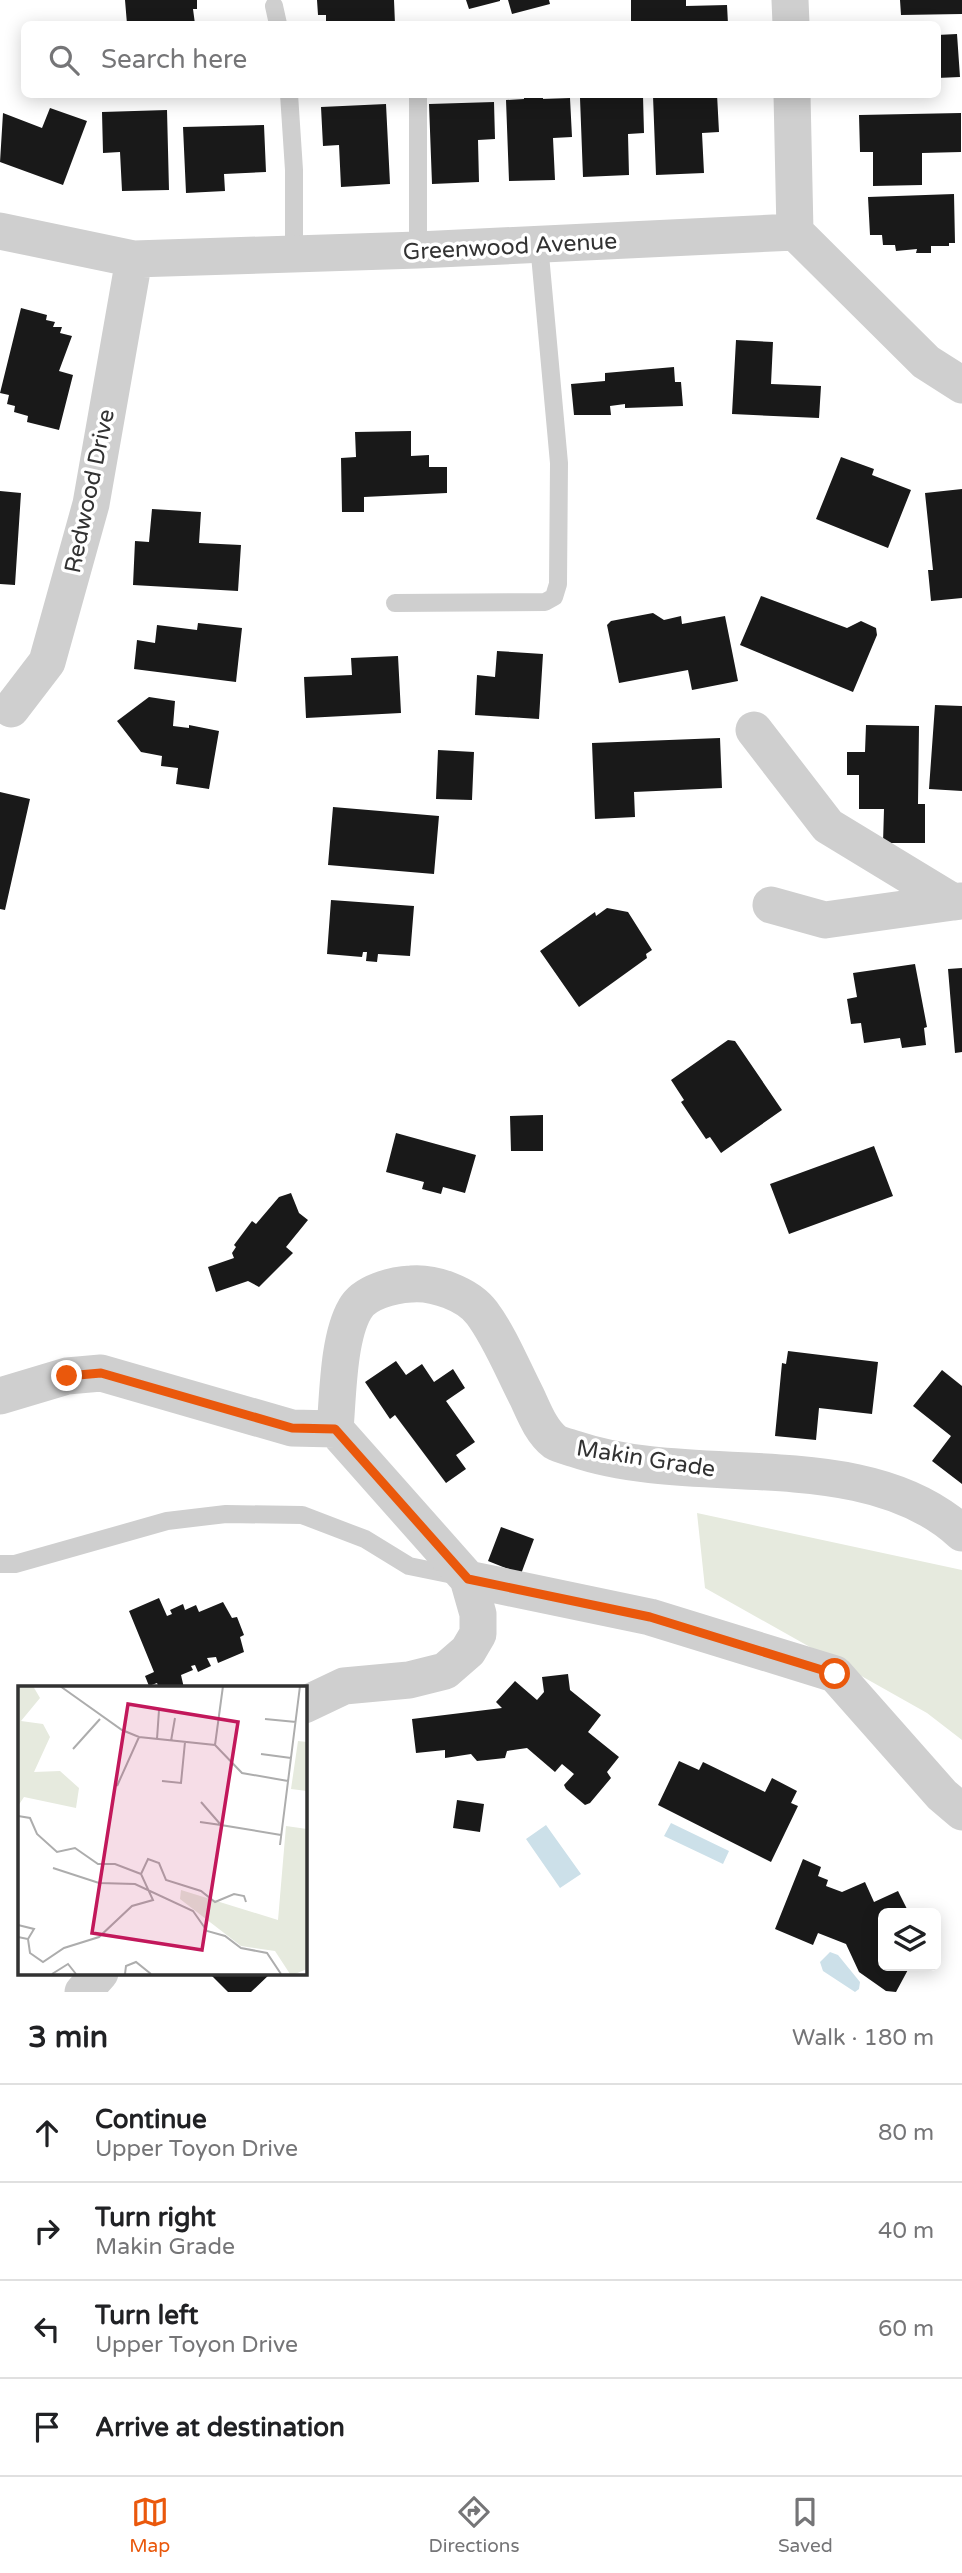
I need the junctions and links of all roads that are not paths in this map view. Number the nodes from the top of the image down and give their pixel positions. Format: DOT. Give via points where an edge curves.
graph roads {
  1 [pos="790,0"];
  2 [pos="274,6"];
  3 [pos="277,21"];
  4 [pos="791,21"];
  5 [pos="289,98"];
  6 [pos="418,98"];
  7 [pos="792,98"];
  8 [pos="0,231"];
  9 [pos="795,232"];
  10 [pos="539,244"];
  11 [pos="418,250"];
  12 [pos="294,254"];
  13 [pos="134,259"];
  14 [pos="962,385"];
  15 [pos="395,603"];
  16 [pos="11,709"];
  17 [pos="754,730"];
  18 [pos="958,901"];
  19 [pos="771,905"];
  20 [pos="0,1396"];
  21 [pos="335,1429"];
  22 [pos="962,1533"];
  23 [pos="0,1564"];
  24 [pos="468,1579"];
  25 [pos="306,1704"];
  26 [pos="962,1812"];
  27 [pos="99,1974"];
  28 [pos="83,1992"];
  1 -- 4 [label="street"];
  2 -- 3 [label="lane"];
  5 -- 12 [label="lane"];
  6 -- 11 [label="lane"];
  7 -- 9 [label="street"];
  8 -- 13 [label="street, Greenwood Avenue"];
  9 -- 10 [label="street, Greenwood Avenue"];
  9 -- 14 [label="street" via="926,362"];
  10 -- 11 [label="street, Greenwood Avenue"];
  10 -- 15 [label="lane" via="559,463 558,584 554,597 545,602"];
  11 -- 12 [label="street, Greenwood Avenue"];
  12 -- 13 [label="street, Greenwood Avenue"];
  13 -- 16 [label="street, Redwood Drive" via="91,504 47,663"];
  17 -- 18 [label="street" via="828,826"];
  18 -- 19 [label="street" via="825,920"];
  20 -- 21 [label="street" via="67,1376 101,1373 292,1428"];
  21 -- 22 [label="street, Makin Grade" via="345,1343 355,1308 379,1290 412,1283 446,1288 481,1311 540,1425 555,1442 583,1452 669,1466 876,1487 940,1513"];
  21 -- 24 [label="street"];
  23 -- 24 [label="lane" via="15,1564 167,1521 226,1514 302,1515 365,1539 409,1566"];
  24 -- 25 [label="street" via="478,1614 478,1634 468,1651 445,1671 409,1680 344,1686"];
  24 -- 26 [label="street" via="650,1617 835,1674"];
  27 -- 28 [label="street"];
}
